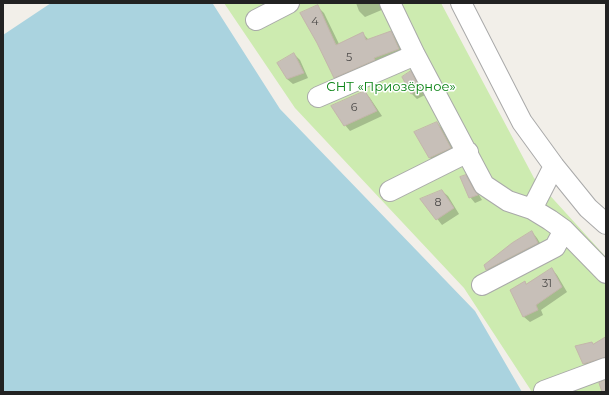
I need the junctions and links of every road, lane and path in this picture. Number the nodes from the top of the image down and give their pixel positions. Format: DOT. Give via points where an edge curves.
graph roads {
  1 [pos="289,3"];
  2 [pos="390,3"];
  3 [pos="461,3"];
  4 [pos="256,20"];
  5 [pos="415,55"];
  6 [pos="318,97"];
  7 [pos="468,152"];
  8 [pos="554,166"];
  9 [pos="390,191"];
  10 [pos="532,209"];
  11 [pos="606,224"];
  12 [pos="564,230"];
  13 [pos="606,273"];
  14 [pos="482,285"];
  15 [pos="606,368"];
  16 [pos="544,391"];
  1 -- 4 [label="street"];
  2 -- 5 [label="street"];
  3 -- 8 [label="street" via="522,122"];
  5 -- 6 [label="street"];
  5 -- 7 [label="street"];
  7 -- 9 [label="street"];
  7 -- 10 [label="street" via="484,185 508,201"];
  8 -- 10 [label="street"];
  8 -- 11 [label="street" via="588,208"];
  10 -- 12 [label="street"];
  12 -- 13 [label="street"];
  12 -- 14 [label="street" via="555,247"];
  15 -- 16 [label="street"];
}
